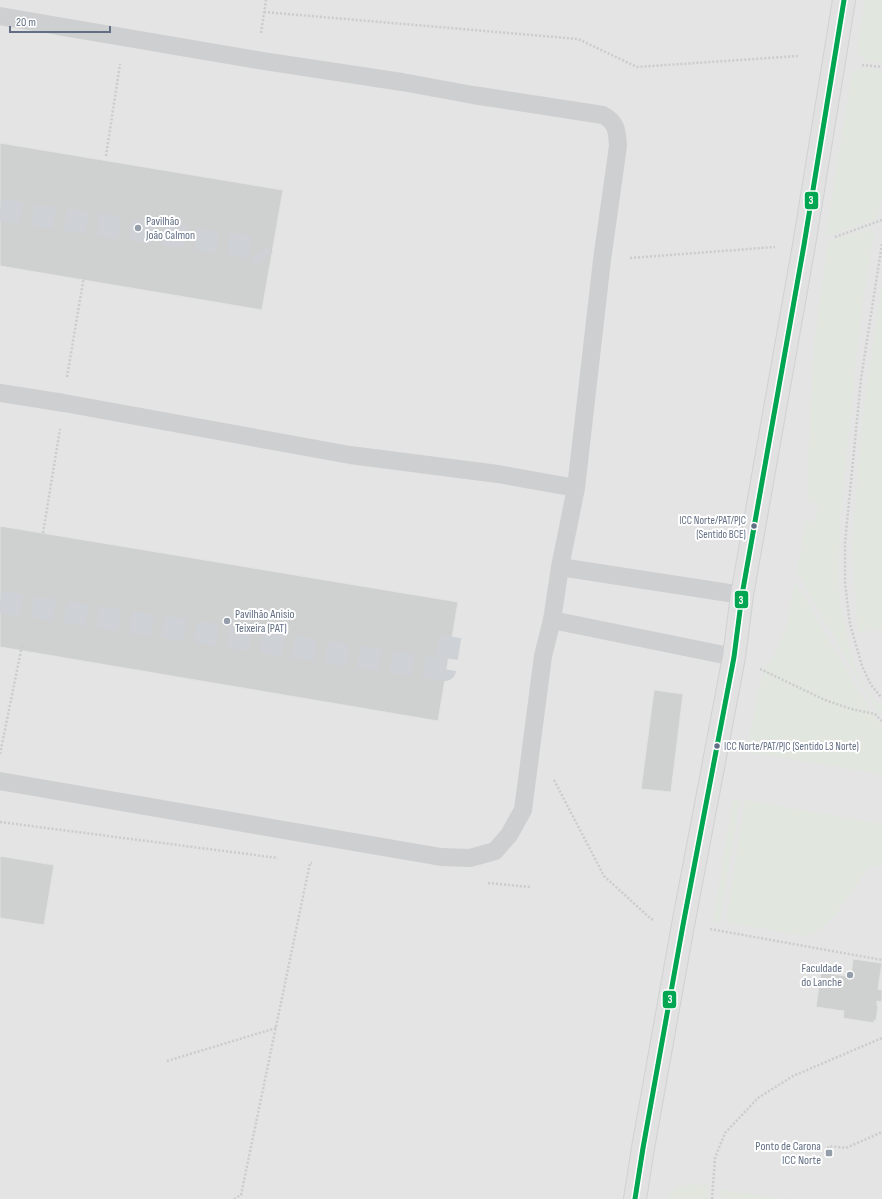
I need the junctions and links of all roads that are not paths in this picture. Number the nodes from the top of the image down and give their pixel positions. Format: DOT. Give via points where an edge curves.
graph roads {
  1 [pos="844,0"];
  2 [pos="0,16"];
  3 [pos="0,392"];
  4 [pos="576,488"];
  5 [pos="560,567"];
  6 [pos="742,595"];
  7 [pos="552,620"];
  8 [pos="734,657"];
  9 [pos="0,781"];
  10 [pos="635,1199"];
  1 -- 6 [label="street"];
  2 -- 4 [label="lane" via="257,60 603,114 611,120 617,129 618,146"];
  3 -- 4 [label="lane" via="350,455 498,474"];
  4 -- 5 [label="lane"];
  5 -- 6 [label="lane"];
  5 -- 7 [label="lane"];
  6 -- 8 [label="street"];
  7 -- 8 [label="lane"];
  7 -- 9 [label="lane" via="543,656 523,810 509,835 495,851 470,858 441,857"];
  8 -- 10 [label="street"];
}
